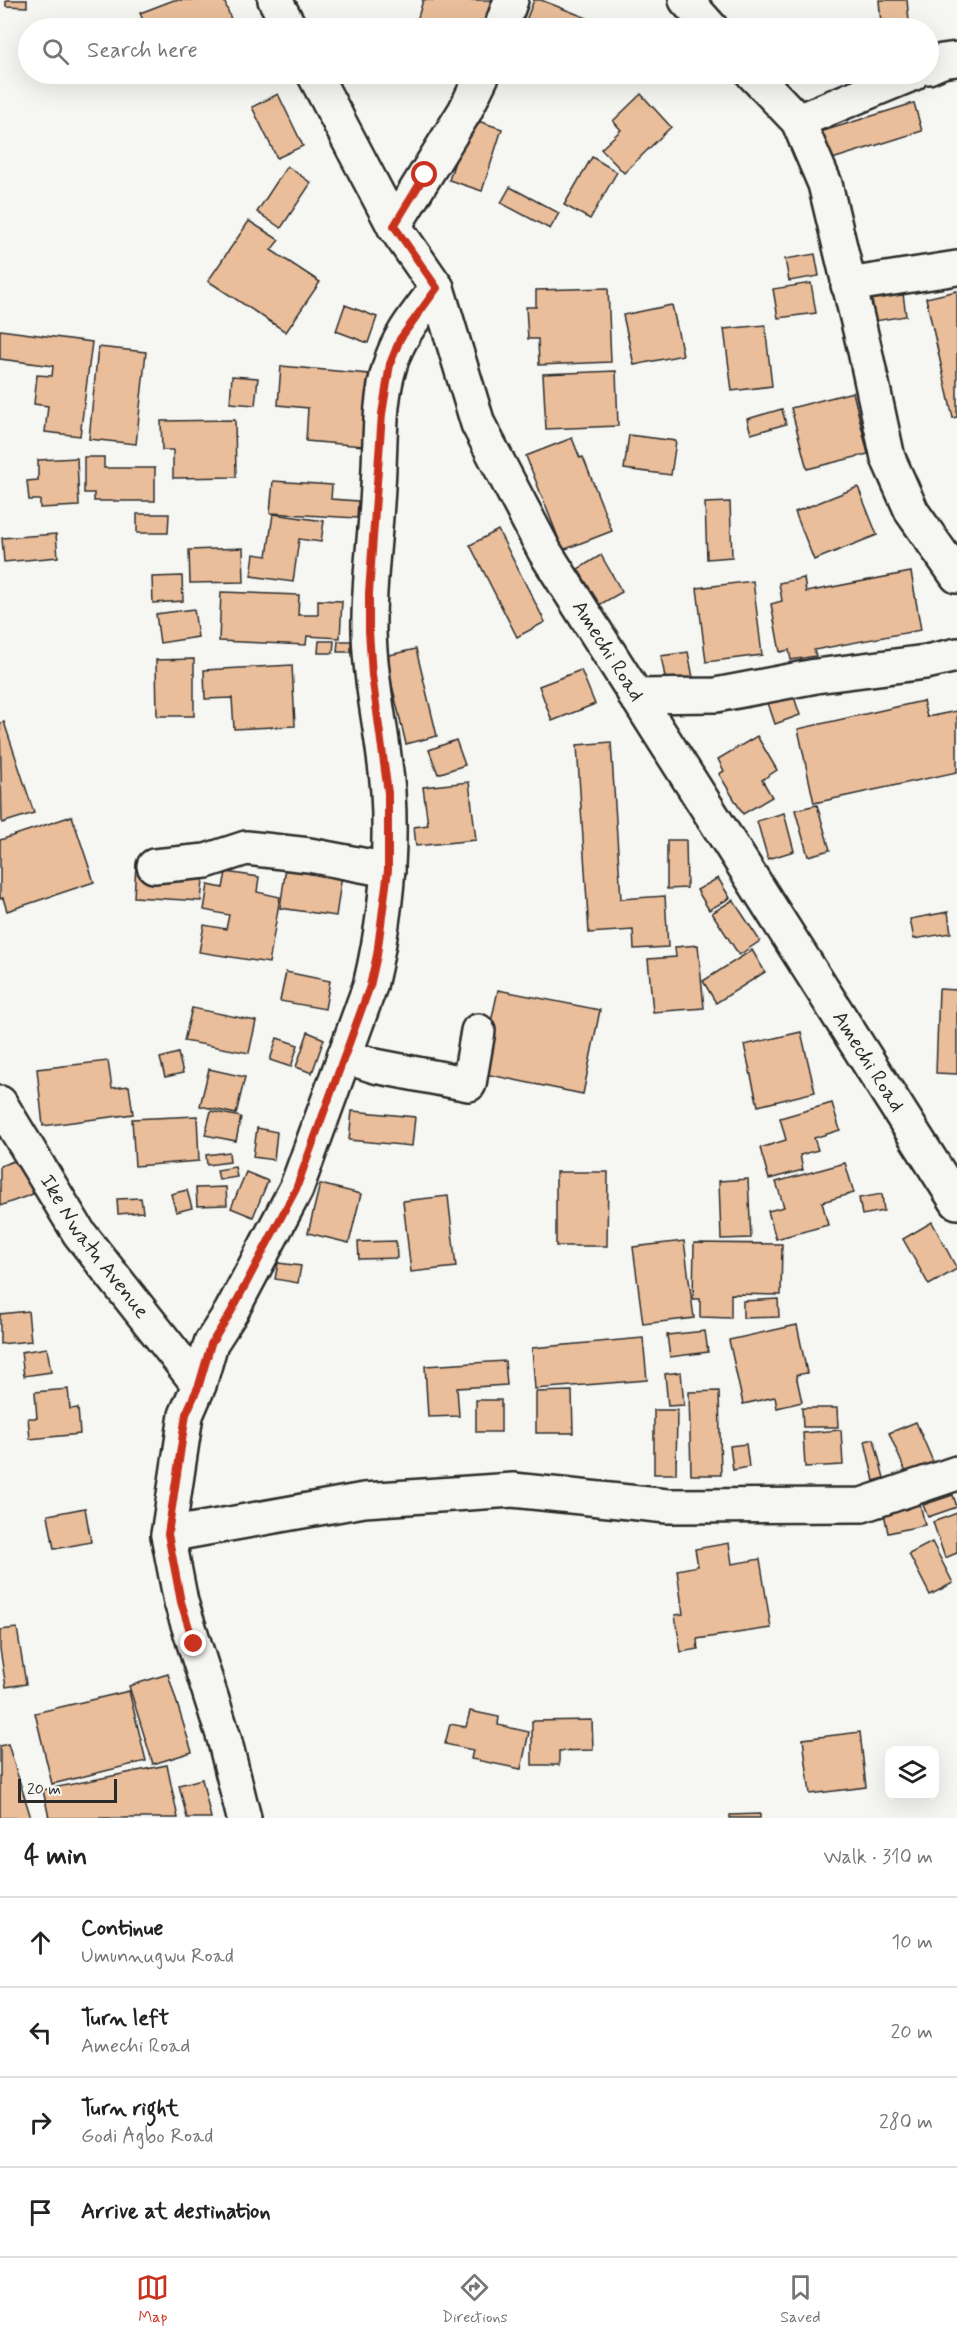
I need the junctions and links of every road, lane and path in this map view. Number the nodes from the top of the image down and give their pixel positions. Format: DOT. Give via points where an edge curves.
graph roads {
  1 [pos="275,0"];
  2 [pos="511,0"];
  3 [pos="686,0"];
  4 [pos="285,18"];
  5 [pos="505,18"];
  6 [pos="702,18"];
  7 [pos="957,59"];
  8 [pos="939,62"];
  9 [pos="319,84"];
  10 [pos="478,84"];
  11 [pos="763,84"];
  12 [pos="888,84"];
  13 [pos="798,121"];
  14 [pos="394,226"];
  15 [pos="957,268"];
  16 [pos="848,285"];
  17 [pos="437,288"];
  18 [pos="957,576"];
  19 [pos="957,655"];
  20 [pos="635,696"];
  21 [pos="154,866"];
  22 [pos="388,870"];
  23 [pos="478,1031"];
  24 [pos="344,1056"];
  25 [pos="0,1103"];
  26 [pos="957,1202"];
  27 [pos="199,1385"];
  28 [pos="957,1473"];
  29 [pos="168,1534"];
  30 [pos="244,1818"];
  1 -- 4 [label="street"];
  2 -- 5 [label="street"];
  3 -- 6 [label="street"];
  7 -- 8 [label="street"];
  9 -- 14 [label="street, Amechi Road"];
  10 -- 14 [label="street"];
  11 -- 13 [label="street"];
  12 -- 13 [label="street"];
  13 -- 16 [label="street" via="825,184"];
  14 -- 17 [label="street, Amechi Road"];
  15 -- 16 [label="street"];
  16 -- 18 [label="street" via="888,458 912,512"];
  17 -- 20 [label="street, Amechi Road" via="478,424 545,552"];
  17 -- 22 [label="street" via="400,339 390,364 382,414 369,631 388,793"];
  19 -- 20 [label="street" via="716,695"];
  20 -- 26 [label="street, Amechi Road"];
  21 -- 22 [label="street" via="206,861 246,848"];
  22 -- 24 [label="street" via="370,986"];
  23 -- 24 [label="street" via="469,1084"];
  24 -- 27 [label="street" via="296,1189 211,1344"];
  25 -- 27 [label="street, Ike Nwatu Avenue" via="79,1233"];
  27 -- 29 [label="street" via="186,1414"];
  28 -- 29 [label="street" via="862,1505 667,1506 513,1491 364,1500"];
  29 -- 30 [label="street" via="181,1602 224,1738"];
}
